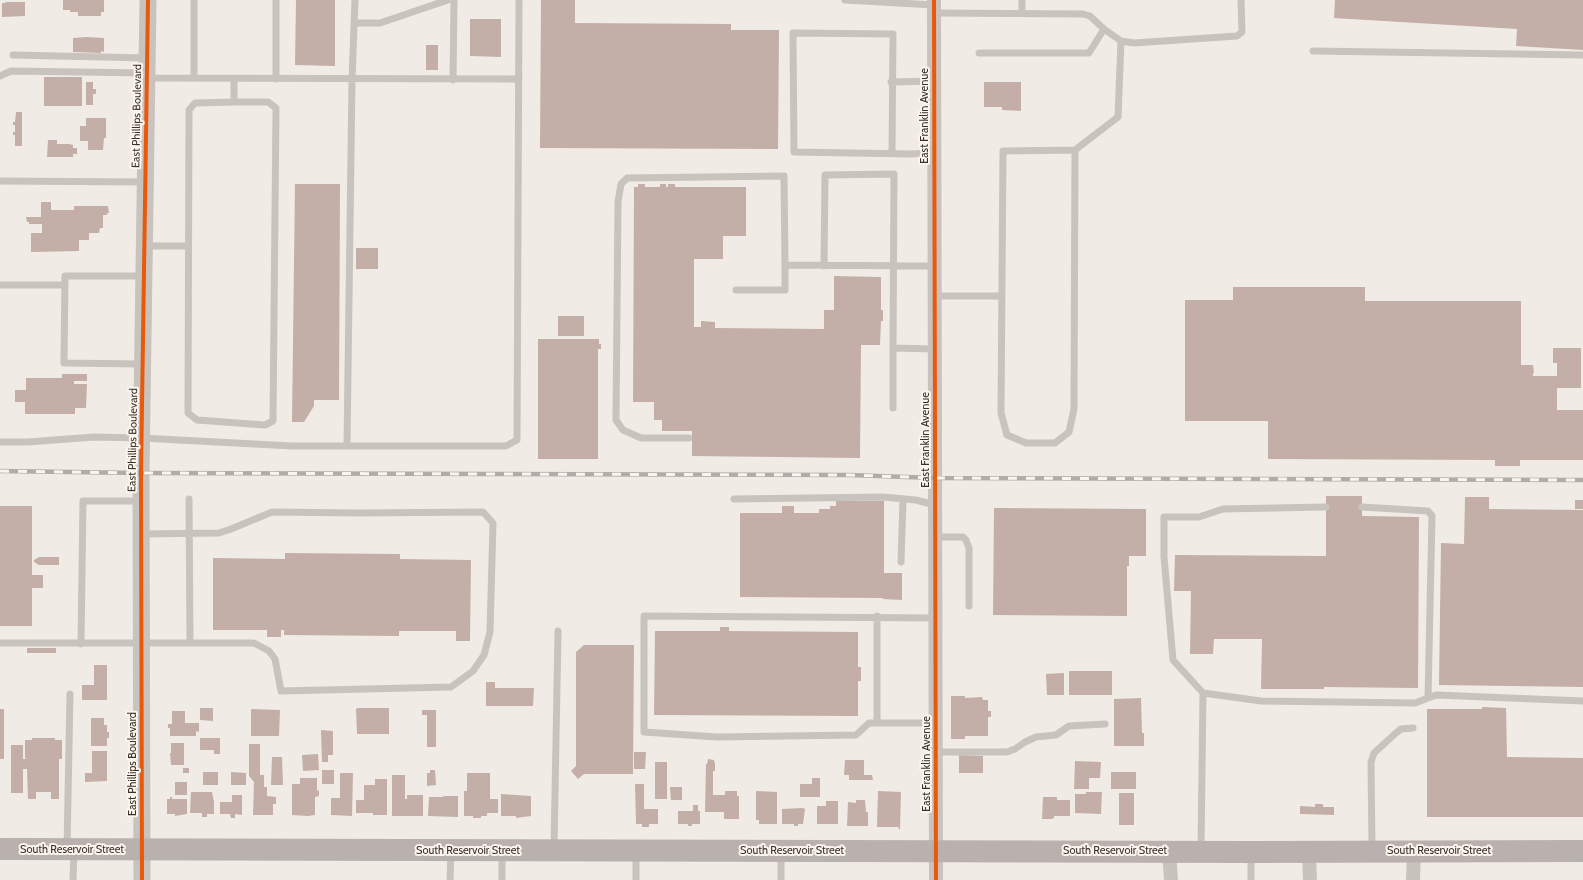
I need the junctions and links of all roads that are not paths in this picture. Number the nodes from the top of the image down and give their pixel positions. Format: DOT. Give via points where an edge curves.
graph roads {
  1 [pos="148,0"];
  2 [pos="194,0"];
  3 [pos="276,0"];
  4 [pos="355,0"];
  5 [pos="448,0"];
  6 [pos="454,0"];
  7 [pos="519,0"];
  8 [pos="845,0"];
  9 [pos="1022,0"];
  10 [pos="1241,0"];
  11 [pos="934,6"];
  12 [pos="1022,13"];
  13 [pos="355,23"];
  14 [pos="1104,30"];
  15 [pos="1120,41"];
  16 [pos="1314,51"];
  17 [pos="979,53"];
  18 [pos="14,55"];
  19 [pos="1583,55"];
  20 [pos="147,70"];
  21 [pos="0,76"];
  22 [pos="194,78"];
  23 [pos="234,79"];
  24 [pos="276,79"];
  25 [pos="519,79"];
  26 [pos="352,80"];
  27 [pos="453,80"];
  28 [pos="935,81"];
  29 [pos="892,82"];
  30 [pos="234,102"];
  31 [pos="1075,150"];
  32 [pos="892,153"];
  33 [pos="934,153"];
  34 [pos="0,181"];
  35 [pos="146,182"];
  36 [pos="144,246"];
  37 [pos="188,246"];
  38 [pos="785,265"];
  39 [pos="824,266"];
  40 [pos="893,266"];
  41 [pos="934,266"];
  42 [pos="144,276"];
  43 [pos="0,285"];
  44 [pos="65,285"];
  45 [pos="736,290"];
  46 [pos="934,296"];
  47 [pos="1002,296"];
  48 [pos="893,348"];
  49 [pos="934,349"];
  50 [pos="142,364"];
  51 [pos="893,408"];
  52 [pos="141,438"];
  53 [pos="689,438"];
  54 [pos="0,442"];
  55 [pos="347,446"];
  56 [pos="190,498"];
  57 [pos="734,499"];
  58 [pos="903,499"];
  59 [pos="141,501"];
  60 [pos="935,505"];
  61 [pos="1326,507"];
  62 [pos="1362,507"];
  63 [pos="190,533"];
  64 [pos="141,534"];
  65 [pos="935,537"];
  66 [pos="901,562"];
  67 [pos="969,606"];
  68 [pos="877,616"];
  69 [pos="935,618"];
  70 [pos="558,631"];
  71 [pos="0,643"];
  72 [pos="190,643"];
  73 [pos="81,644"];
  74 [pos="142,644"];
  75 [pos="1203,693"];
  76 [pos="70,694"];
  77 [pos="1428,698"];
  78 [pos="1583,701"];
  79 [pos="877,723"];
  80 [pos="936,723"];
  81 [pos="1105,724"];
  82 [pos="1413,728"];
  83 [pos="936,752"];
  84 [pos="0,849"];
  85 [pos="71,850"];
  86 [pos="143,850"];
  87 [pos="451,851"];
  88 [pos="502,851"];
  89 [pos="554,851"];
  90 [pos="636,851"];
  91 [pos="781,851"];
  92 [pos="937,851"];
  93 [pos="1169,851"];
  94 [pos="1583,851"];
  95 [pos="1201,852"];
  96 [pos="1251,852"];
  97 [pos="1309,852"];
  98 [pos="1372,852"];
  99 [pos="1414,852"];
  100 [pos="73,879"];
  101 [pos="142,880"];
  102 [pos="450,880"];
  103 [pos="502,880"];
  104 [pos="636,880"];
  105 [pos="781,880"];
  106 [pos="936,880"];
  107 [pos="1172,880"];
  108 [pos="1251,880"];
  109 [pos="1310,880"];
  110 [pos="1413,880"];
  1 -- 20 [label="street, East Phillips Boulevard"];
  2 -- 22 [label="lane"];
  3 -- 24 [label="lane"];
  4 -- 13 [label="lane"];
  5 -- 13 [label="lane" via="380,23"];
  6 -- 27 [label="lane"];
  7 -- 25 [label="lane"];
  8 -- 11 [label="lane"];
  9 -- 12 [label="lane"];
  10 -- 15 [label="lane" via="1242,32 1237,36"];
  11 -- 12 [label="lane"];
  11 -- 28 [label="street, East Franklin Avenue"];
  12 -- 14 [label="lane" via="1083,14 1090,16"];
  13 -- 26 [label="lane"];
  14 -- 15 [label="lane"];
  14 -- 17 [label="lane" via="1089,53"];
  15 -- 31 [label="lane" via="1118,117"];
  16 -- 19 [label="lane"];
  18 -- 20 [label="lane"];
  20 -- 21 [label="lane" via="10,71"];
  20 -- 22 [label="lane"];
  20 -- 35 [label="street, East Phillips Boulevard"];
  22 -- 23 [label="lane"];
  23 -- 24 [label="lane"];
  23 -- 30 [label="lane"];
  24 -- 26 [label="lane"];
  25 -- 27 [label="lane"];
  25 -- 55 [label="lane" via="517,440 506,446"];
  26 -- 27 [label="lane"];
  26 -- 55 [label="lane"];
  28 -- 29 [label="lane"];
  28 -- 33 [label="street, East Franklin Avenue"];
  29 -- 32 [label="lane"];
  29 -- 32 [label="lane" via="892,34 793,33 794,152"];
  30 -- 37 [label="lane" via="195,103 189,110"];
  30 -- 37 [label="lane" via="268,102 276,108 273,421 265,425 197,420 188,413"];
  31 -- 47 [label="lane" via="1003,151"];
  31 -- 47 [label="lane" via="1074,409 1069,432 1055,443 1026,443 1007,435 1001,413"];
  32 -- 33 [label="lane"];
  33 -- 41 [label="street, East Franklin Avenue"];
  34 -- 35 [label="lane"];
  35 -- 36 [label="street, East Phillips Boulevard"];
  36 -- 37 [label="lane"];
  36 -- 42 [label="street, East Phillips Boulevard"];
  38 -- 39 [label="lane"];
  38 -- 45 [label="lane" via="785,290"];
  38 -- 53 [label="lane" via="784,176 627,178 621,184 618,202 616,420 624,430 641,438"];
  39 -- 40 [label="lane"];
  39 -- 40 [label="lane" via="825,175 894,174"];
  40 -- 41 [label="lane"];
  40 -- 48 [label="lane"];
  41 -- 46 [label="street, East Franklin Avenue"];
  42 -- 44 [label="lane" via="65,276"];
  42 -- 50 [label="street, East Phillips Boulevard"];
  43 -- 44 [label="lane"];
  44 -- 50 [label="lane" via="64,363"];
  46 -- 47 [label="lane"];
  46 -- 49 [label="street, East Franklin Avenue"];
  48 -- 49 [label="lane"];
  48 -- 51 [label="lane"];
  49 -- 60 [label="street, East Franklin Avenue"];
  50 -- 52 [label="street, East Phillips Boulevard"];
  52 -- 54 [label="lane" via="94,437"];
  52 -- 55 [label="lane" via="292,446"];
  52 -- 59 [label="street, East Phillips Boulevard"];
  56 -- 63 [label="lane"];
  57 -- 58 [label="lane"];
  58 -- 60 [label="lane"];
  58 -- 66 [label="lane"];
  59 -- 64 [label="street, East Phillips Boulevard"];
  59 -- 73 [label="lane" via="83,501"];
  60 -- 65 [label="street, East Franklin Avenue"];
  61 -- 75 [label="lane" via="1223,509 1199,517 1164,517 1164,557 1173,660"];
  62 -- 77 [label="lane" via="1428,511 1432,516"];
  63 -- 64 [label="lane"];
  63 -- 72 [label="lane"];
  63 -- 72 [label="lane" via="218,533 272,512 483,512 493,522 490,632 484,655 473,672 451,687 282,691 275,659 269,651 254,643"];
  64 -- 74 [label="street, East Phillips Boulevard"];
  65 -- 67 [label="lane" via="962,537 966,540 969,548"];
  65 -- 69 [label="street, East Franklin Avenue"];
  68 -- 69 [label="lane"];
  68 -- 79 [label="lane"];
  68 -- 79 [label="lane" via="644,616 644,732 717,737 856,735 869,723"];
  69 -- 80 [label="street, East Franklin Avenue"];
  70 -- 89 [label="lane"];
  71 -- 73 [label="lane"];
  72 -- 74 [label="lane"];
  73 -- 74 [label="lane"];
  74 -- 86 [label="street, East Phillips Boulevard"];
  75 -- 77 [label="lane" via="1261,701 1416,703"];
  75 -- 95 [label="lane"];
  76 -- 85 [label="lane"];
  77 -- 78 [label="lane" via="1436,695"];
  79 -- 80 [label="lane"];
  80 -- 83 [label="street, East Franklin Avenue"];
  81 -- 83 [label="lane" via="1069,726 1056,735 1036,737 1007,752"];
  82 -- 98 [label="lane" via="1401,728 1374,753 1371,762"];
  83 -- 92 [label="street, East Franklin Avenue"];
  84 -- 85 [label="main road, South Reservoir Street"];
  85 -- 86 [label="main road, South Reservoir Street"];
  85 -- 100 [label="lane"];
  86 -- 87 [label="main road, South Reservoir Street"];
  86 -- 101 [label="street, East Phillips Boulevard"];
  87 -- 88 [label="main road, South Reservoir Street"];
  87 -- 102 [label="lane"];
  88 -- 89 [label="main road, South Reservoir Street"];
  88 -- 103 [label="lane"];
  89 -- 90 [label="main road, South Reservoir Street"];
  90 -- 91 [label="main road, South Reservoir Street"];
  90 -- 104 [label="lane"];
  91 -- 92 [label="main road, South Reservoir Street"];
  91 -- 105 [label="lane"];
  92 -- 93 [label="main road, South Reservoir Street"];
  92 -- 106 [label="street, East Franklin Avenue"];
  93 -- 95 [label="main road, South Reservoir Street"];
  93 -- 107 [label="street"];
  94 -- 99 [label="main road, South Reservoir Street"];
  95 -- 96 [label="main road, South Reservoir Street"];
  96 -- 97 [label="main road, South Reservoir Street"];
  96 -- 108 [label="lane"];
  97 -- 98 [label="main road, South Reservoir Street"];
  97 -- 109 [label="street"];
  98 -- 99 [label="main road, South Reservoir Street"];
  99 -- 110 [label="street"];
}
